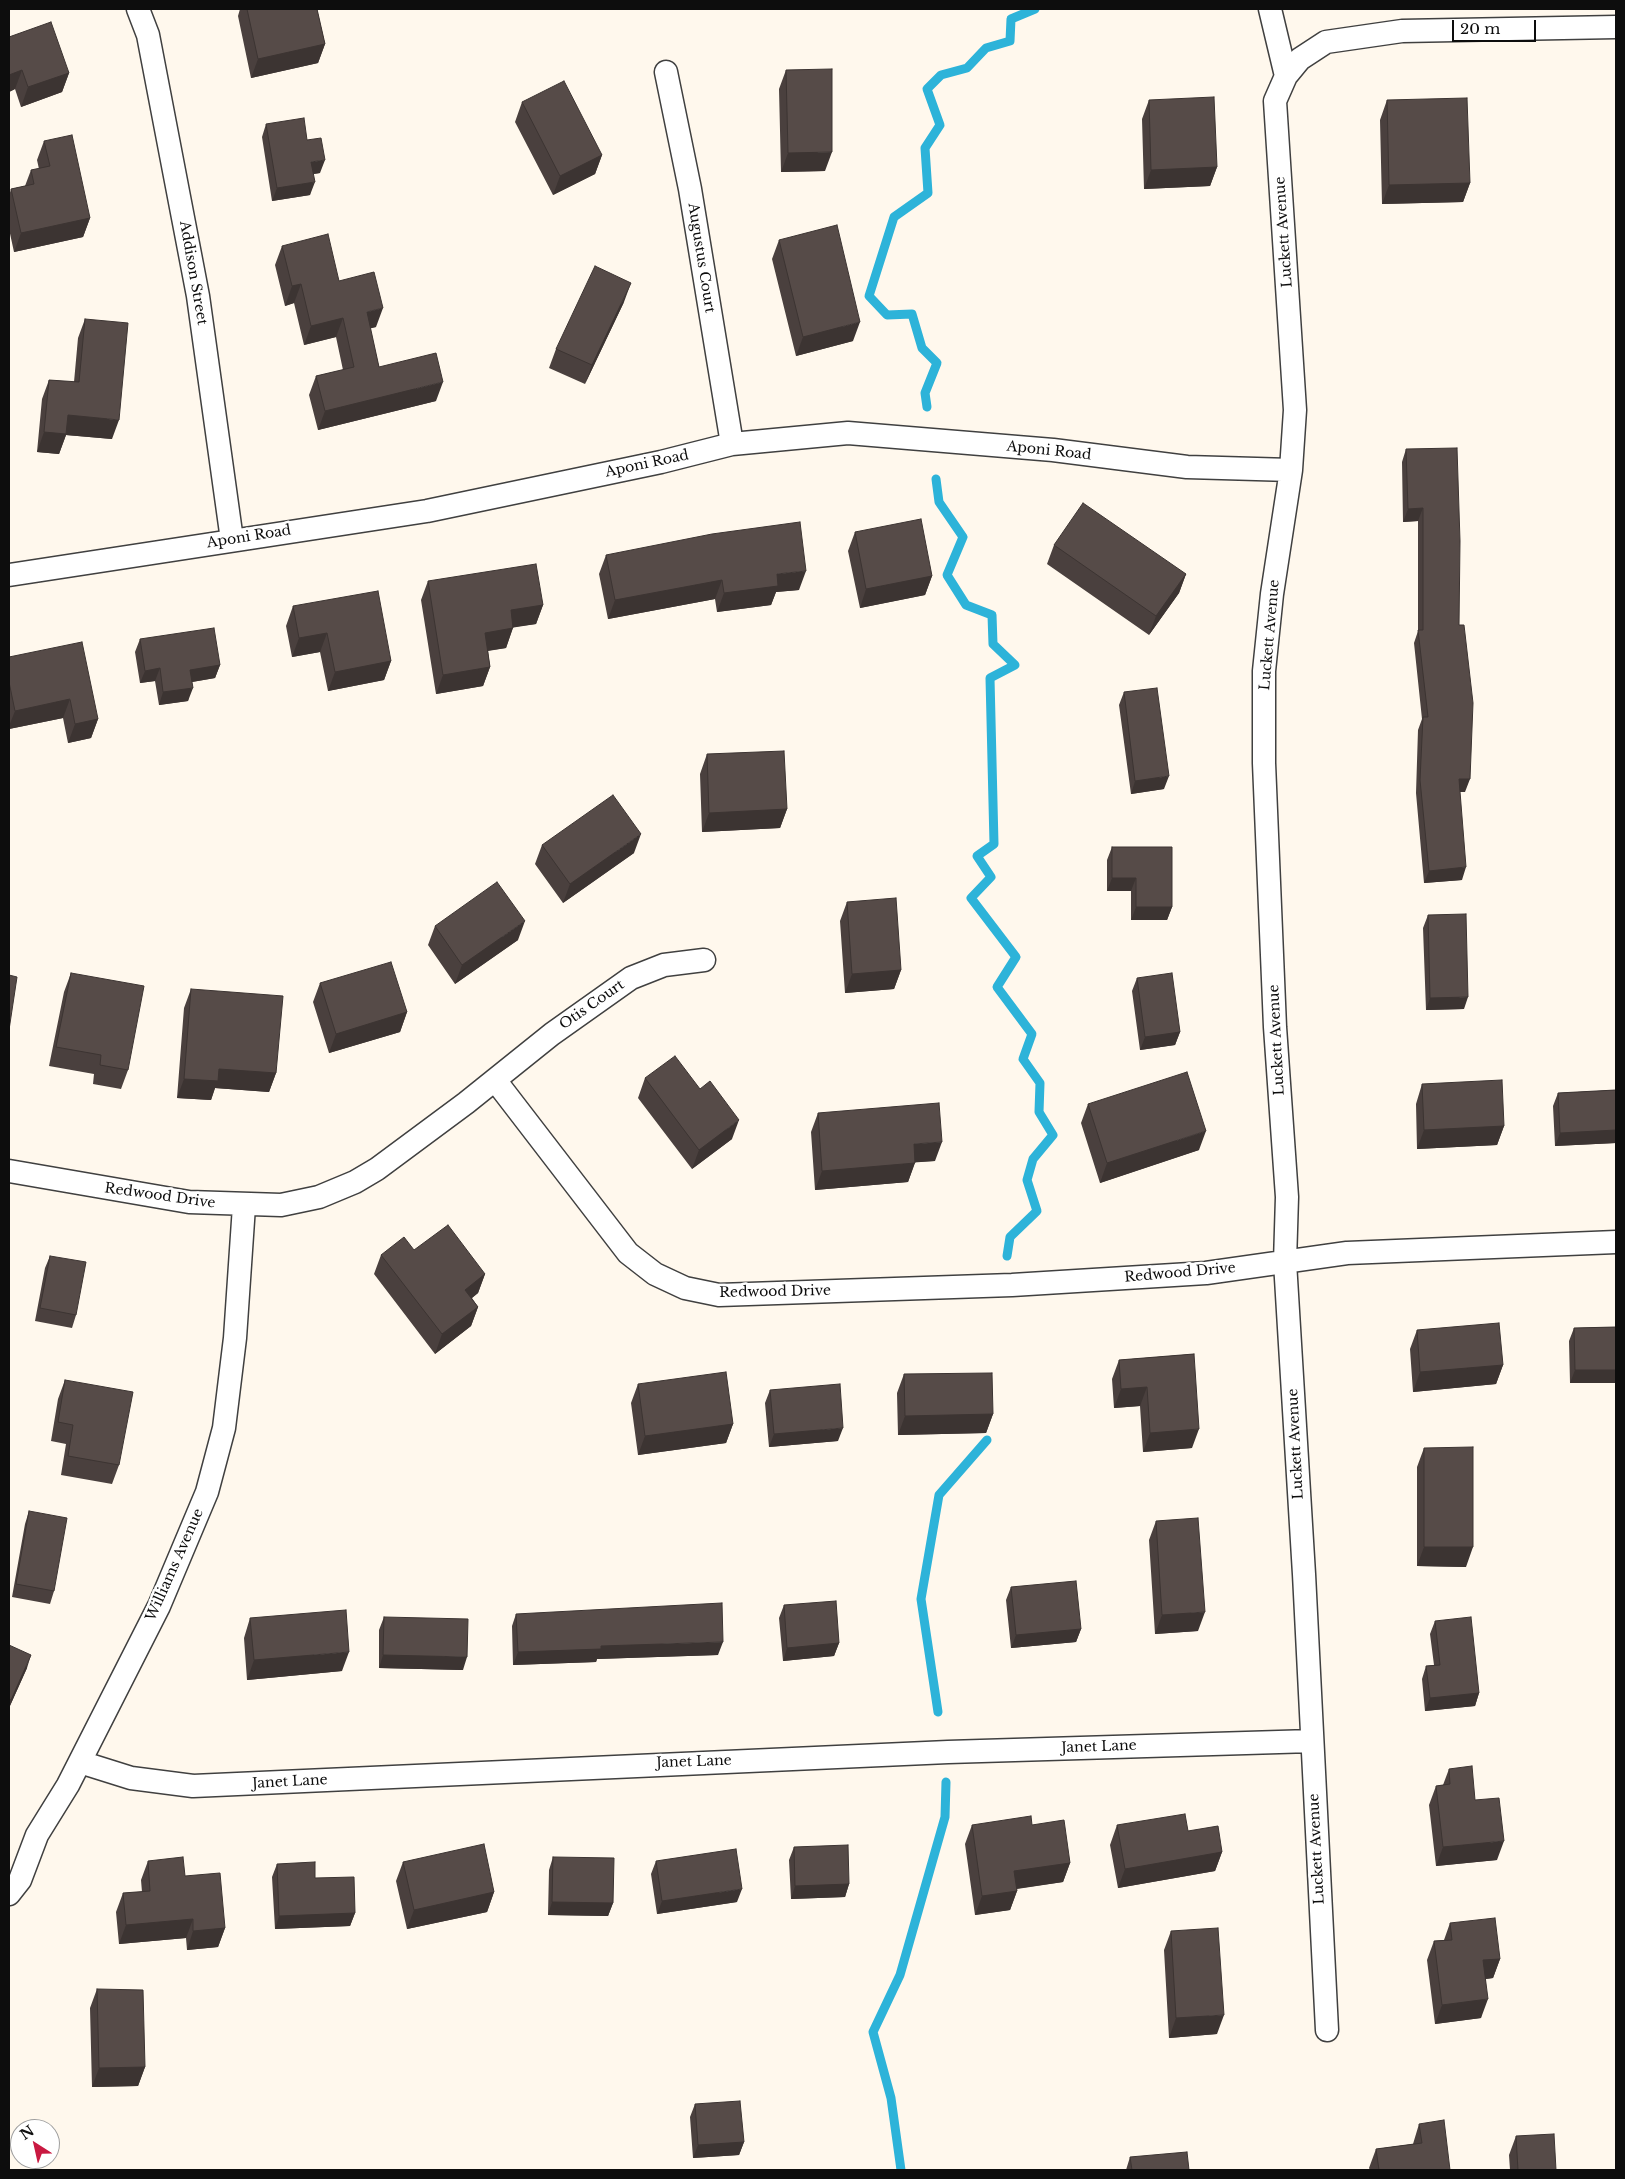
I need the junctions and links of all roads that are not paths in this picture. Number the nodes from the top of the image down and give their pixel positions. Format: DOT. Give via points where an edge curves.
graph roads {
  1 [pos="138,9"];
  2 [pos="1270,9"];
  3 [pos="1616,27"];
  4 [pos="666,72"];
  5 [pos="1286,76"];
  6 [pos="732,444"];
  7 [pos="1291,470"];
  8 [pos="232,540"];
  9 [pos="9,575"];
  10 [pos="704,960"];
  11 [pos="495,1080"];
  12 [pos="9,1171"];
  13 [pos="244,1206"];
  14 [pos="1616,1242"];
  15 [pos="1286,1262"];
  16 [pos="1312,1741"];
  17 [pos="80,1762"];
  18 [pos="9,1894"];
  19 [pos="1326,2030"];
  1 -- 8 [label="street, Addison Street" via="148,35 198,296"];
  2 -- 5 [label="street"];
  3 -- 5 [label="street, Luckett Avenue" via="1402,31 1326,42 1300,59"];
  4 -- 6 [label="street, Augustus Court" via="690,189"];
  5 -- 7 [label="street, Luckett Avenue" via="1275,101 1295,410"];
  6 -- 7 [label="street, Aponi Road" via="873,434 1187,466"];
  6 -- 8 [label="street, Aponi Road" via="427,511"];
  7 -- 15 [label="street, Luckett Avenue" via="1264,671 1264,764 1275,1027 1288,1197"];
  8 -- 9 [label="street, Aponi Road"];
  10 -- 11 [label="street, Otis Court" via="664,965 631,978 552,1034"];
  11 -- 13 [label="street, Redwood Drive" via="355,1182 319,1197 281,1205"];
  11 -- 15 [label="street, Redwood Drive" via="628,1253 655,1274 685,1288 719,1295 1012,1285 1206,1273"];
  12 -- 13 [label="street, Redwood Drive" via="189,1202"];
  13 -- 17 [label="street, Williams Avenue" via="224,1428 207,1492 159,1606"];
  14 -- 15 [label="street, Redwood Drive" via="1347,1253"];
  15 -- 16 [label="street, Luckett Avenue"];
  16 -- 17 [label="street, Janet Lane" via="948,1752 193,1786 131,1778"];
  16 -- 19 [label="street, Luckett Avenue"];
  17 -- 18 [label="street, Williams Avenue" via="37,1835 20,1880"];
}
